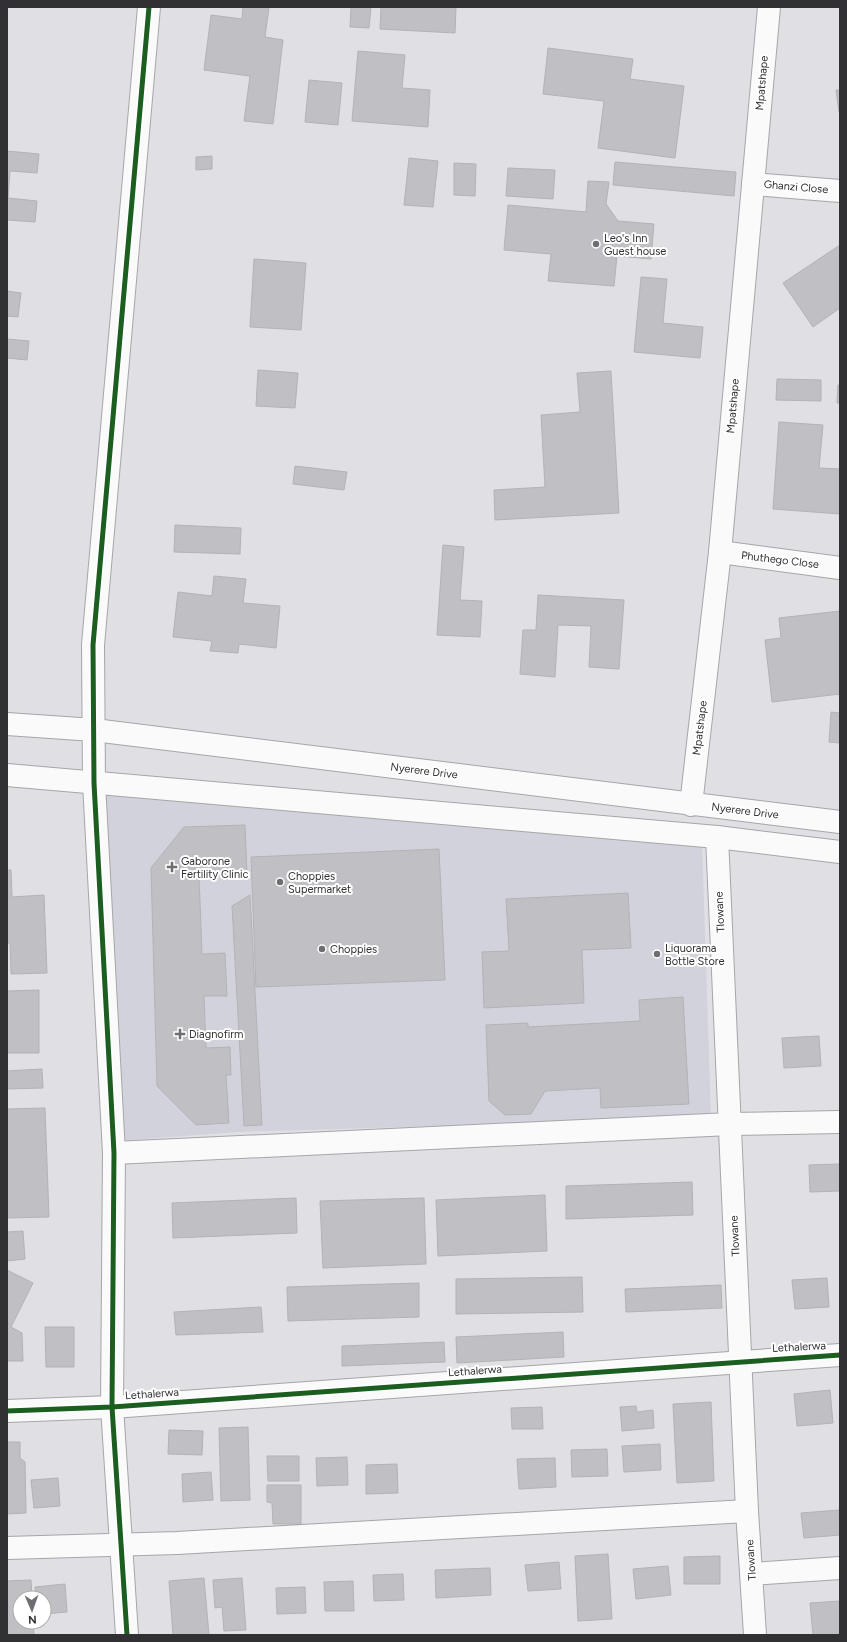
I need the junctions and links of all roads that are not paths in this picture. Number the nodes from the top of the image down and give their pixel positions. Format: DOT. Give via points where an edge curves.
graph roads {
  1 [pos="149,7"];
  2 [pos="769,7"];
  3 [pos="753,184"];
  4 [pos="840,191"];
  5 [pos="720,552"];
  6 [pos="840,568"];
  7 [pos="7,724"];
  8 [pos="94,730"];
  9 [pos="7,775"];
  10 [pos="94,783"];
  11 [pos="691,805"];
  12 [pos="840,822"];
  13 [pos="717,837"];
  14 [pos="840,852"];
  15 [pos="840,1122"];
  16 [pos="730,1124"];
  17 [pos="114,1153"];
  18 [pos="840,1355"];
  19 [pos="741,1361"];
  20 [pos="112,1408"];
  21 [pos="7,1411"];
  22 [pos="747,1511"];
  23 [pos="121,1546"];
  24 [pos="7,1548"];
  25 [pos="840,1568"];
  26 [pos="752,1574"];
  27 [pos="127,1635"];
  28 [pos="755,1635"];
  1 -- 8 [label="street" via="93,645"];
  2 -- 3 [label="street, Mpatshape"];
  3 -- 4 [label="street, Ghanzi Close"];
  3 -- 5 [label="street, Mpatshape"];
  5 -- 6 [label="street, Phuthego Close"];
  5 -- 11 [label="street, Mpatshape"];
  7 -- 8 [label="street, Nyerere Drive"];
  8 -- 10 [label="street"];
  8 -- 11 [label="street, Nyerere Drive"];
  9 -- 10 [label="street"];
  10 -- 13 [label="street"];
  10 -- 17 [label="street"];
  11 -- 12 [label="street, Nyerere Drive"];
  13 -- 14 [label="street"];
  13 -- 16 [label="street, Tlowane"];
  15 -- 16 [label="street"];
  16 -- 17 [label="street"];
  16 -- 19 [label="street, Tlowane"];
  17 -- 20 [label="street"];
  18 -- 19 [label="street, Lethalerwa"];
  19 -- 20 [label="street, Lethalerwa"];
  19 -- 22 [label="street, Tlowane"];
  20 -- 21 [label="street, Lethalerwa"];
  20 -- 23 [label="street"];
  22 -- 23 [label="street"];
  22 -- 26 [label="street, Tlowane"];
  23 -- 24 [label="street"];
  23 -- 27 [label="street"];
  25 -- 26 [label="street"];
  26 -- 28 [label="street, Tlowane"];
}
